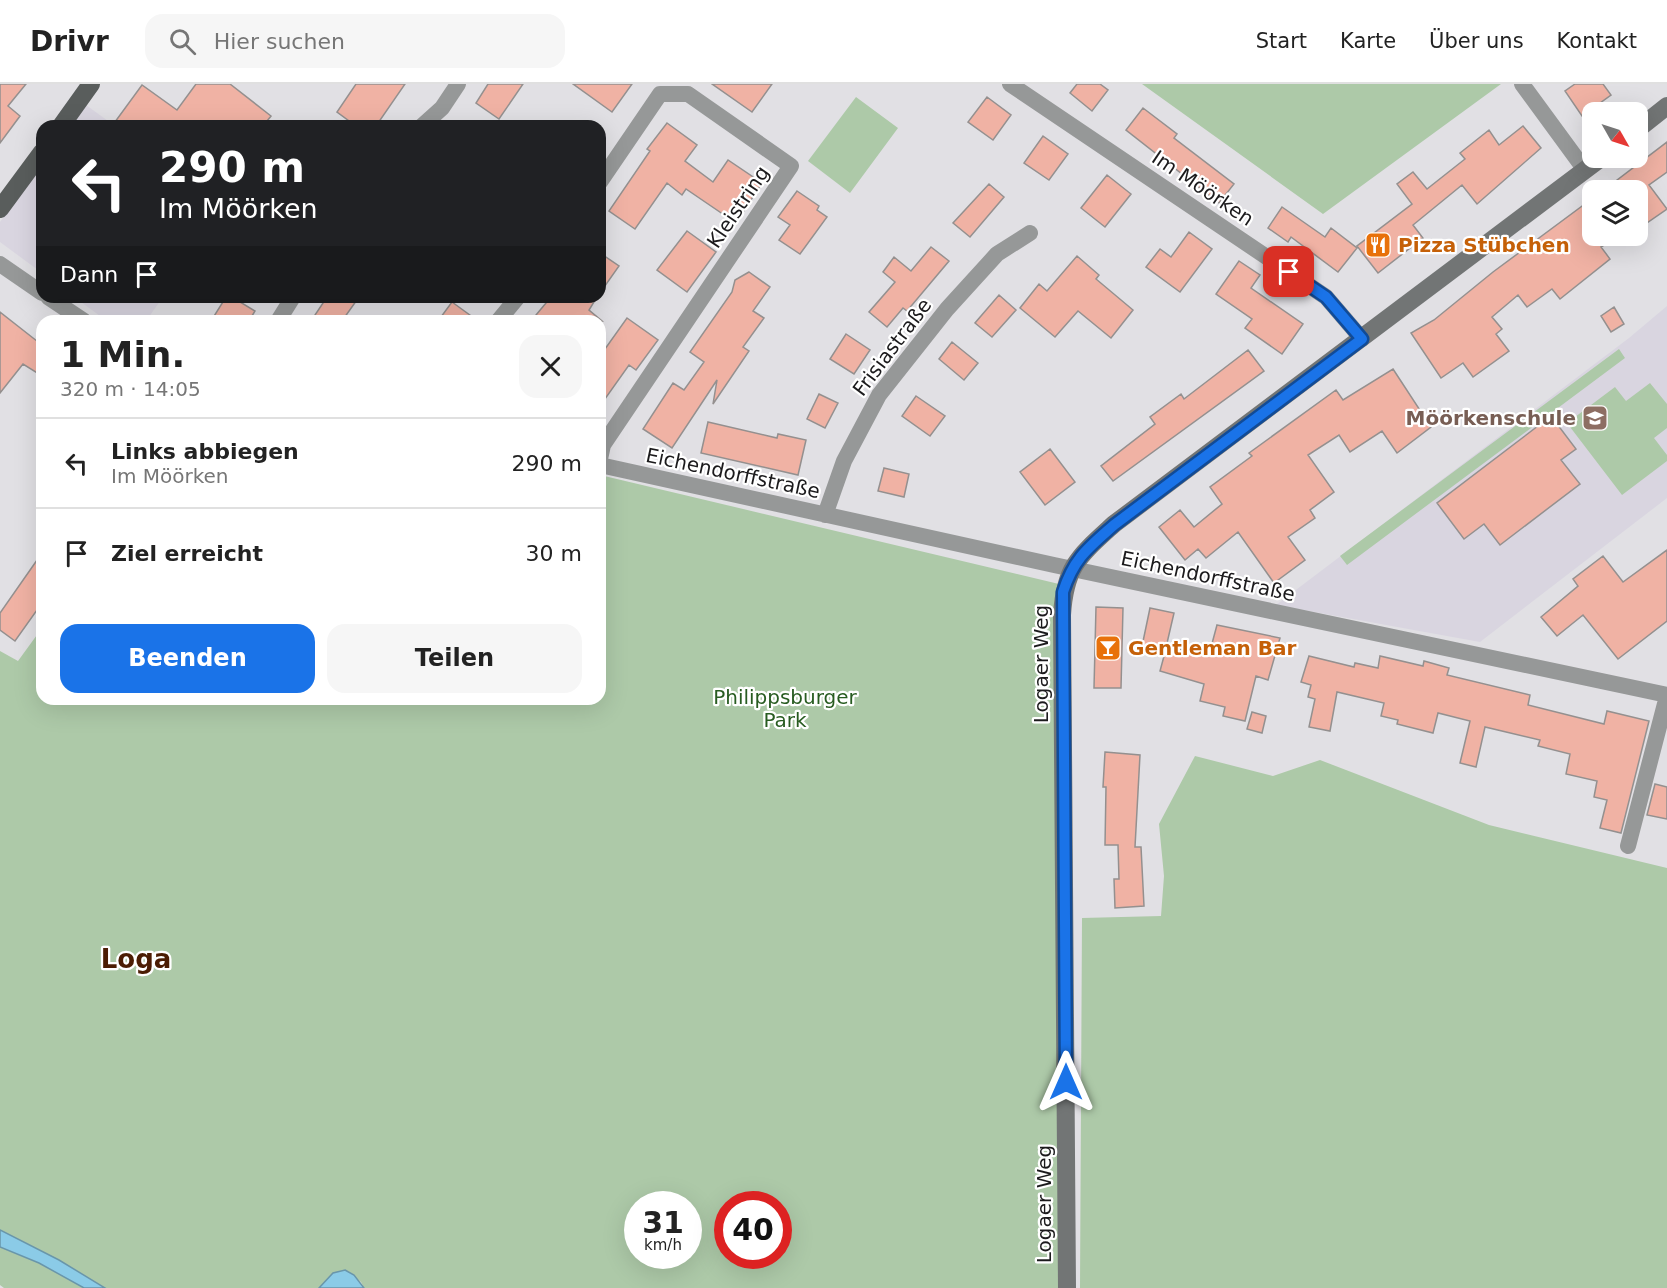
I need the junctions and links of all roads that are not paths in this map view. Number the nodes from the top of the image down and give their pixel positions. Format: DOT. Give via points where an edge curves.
graph roads {
  1 [pos="92,84"];
  2 [pos="458,84"];
  3 [pos="1010,84"];
  4 [pos="1522,84"];
  5 [pos="1667,106"];
  6 [pos="65,120"];
  7 [pos="429,120"];
  8 [pos="1648,121"];
  9 [pos="36,160"];
  10 [pos="1588,168"];
  11 [pos="1585,170"];
  12 [pos="606,173"];
  13 [pos="0,209"];
  14 [pos="1030,233"];
  15 [pos="0,264"];
  16 [pos="36,289"];
  17 [pos="57,303"];
  18 [pos="513,303"];
  19 [pos="75,315"];
  20 [pos="503,315"];
  21 [pos="1362,339"];
  22 [pos="606,441"];
  23 [pos="606,466"];
  24 [pos="825,515"];
  25 [pos="1071,569"];
  26 [pos="1667,695"];
  27 [pos="1628,846"];
  28 [pos="1067,1288"];
  1 -- 6 [label="main road"];
  2 -- 7 [label="street"];
  3 -- 21 [label="street, Im Möörken" via="1326,297"];
  4 -- 11 [label="street"];
  5 -- 8 [label="street"];
  9 -- 13 [label="main road"];
  10 -- 11 [label="street, Logaer Weg"];
  11 -- 21 [label="street, Logaer Weg"];
  12 -- 22 [label="street, Kleistring" via="660,94 688,94 791,166"];
  14 -- 24 [label="street, Frisiastraße" via="997,254 947,309 879,395 844,461"];
  15 -- 16 [label="street"];
  17 -- 19 [label="street"];
  18 -- 20 [label="street"];
  21 -- 25 [label="street, Logaer Weg" via="1114,525"];
  23 -- 24 [label="street, Eichendorffstraße"];
  24 -- 25 [label="street, Eichendorffstraße"];
  25 -- 26 [label="street, Eichendorffstraße"];
  25 -- 28 [label="street, Logaer Weg" via="1063,592 1062,615"];
  26 -- 27 [label="street, Eichendorffstraße"];
}
